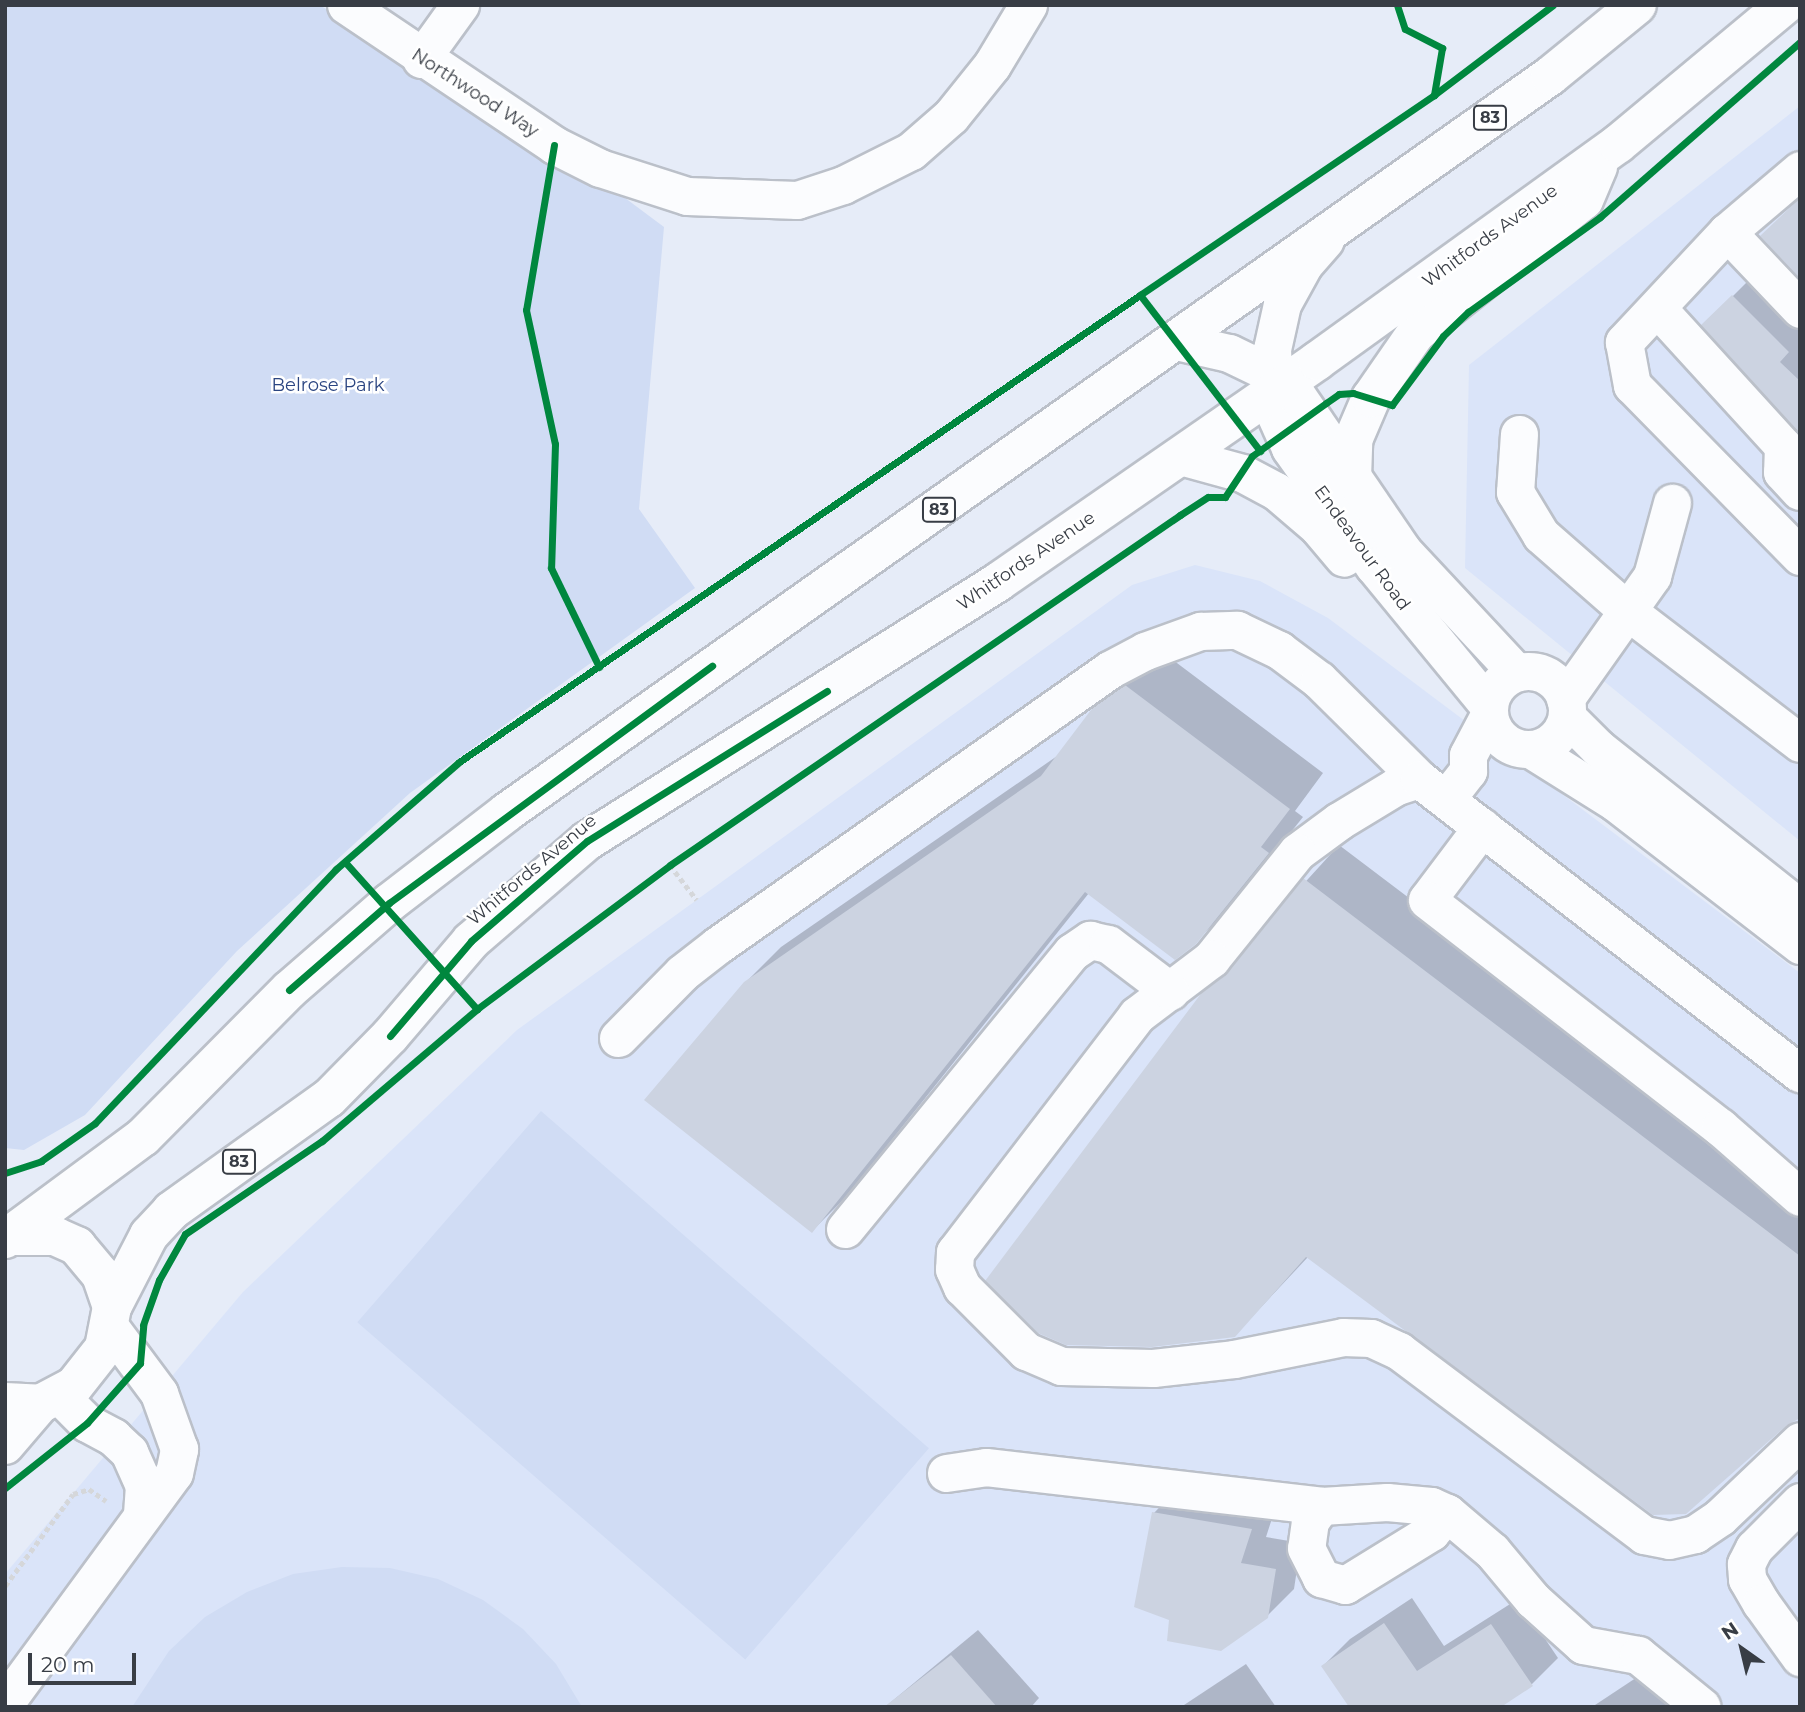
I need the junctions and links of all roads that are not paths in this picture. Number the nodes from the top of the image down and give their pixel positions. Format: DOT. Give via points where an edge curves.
graph roads {
  1 [pos="346,5"];
  2 [pos="460,5"];
  3 [pos="1028,5"];
  4 [pos="1637,5"];
  5 [pos="1785,5"];
  6 [pos="421,59"];
  7 [pos="1603,155"];
  8 [pos="1800,170"];
  9 [pos="1338,225"];
  10 [pos="1727,232"];
  11 [pos="1658,309"];
  12 [pos="1800,309"];
  13 [pos="1175,341"];
  14 [pos="1278,382"];
  15 [pos="1519,434"];
  16 [pos="1791,454"];
  17 [pos="1180,456"];
  18 [pos="1352,478"];
  19 [pos="1800,491"];
  20 [pos="1672,503"];
  21 [pos="1800,556"];
  22 [pos="1630,613"];
  23 [pos="1454,664"];
  24 [pos="1516,672"];
  25 [pos="1562,699"];
  26 [pos="1503,729"];
  27 [pos="1800,743"];
  28 [pos="1445,783"];
  29 [pos="1482,827"];
  30 [pos="1800,908"];
  31 [pos="1800,945"];
  32 [pos="1170,991"];
  33 [pos="618,1038"];
  34 [pos="1800,1073"];
  35 [pos="1800,1197"];
  36 [pos="845,1229"];
  37 [pos="8,1237"];
  38 [pos="111,1317"];
  39 [pos="35,1401"];
  40 [pos="1800,1441"];
  41 [pos="5,1445"];
  42 [pos="946,1474"];
  43 [pos="1800,1503"];
  44 [pos="1321,1506"];
  45 [pos="1447,1513"];
  46 [pos="138,1517"];
  47 [pos="1800,1657"];
  48 [pos="5,1703"];
  49 [pos="1702,1707"];
  1 -- 6 [label="street, Northwood Way"];
  2 -- 6 [label="street"];
  3 -- 6 [label="street, Northwood Way" via="968,96 911,151 844,186 797,200 688,196 643,186 554,145"];
  4 -- 9 [label="main road, 83" via="1550,76"];
  5 -- 7 [label="main road, Whitfords Avenue / 83" via="1678,98"];
  7 -- 14 [label="main road, Whitfords Avenue / 83"];
  7 -- 18 [label="main road" via="1584,200 1416,333 1371,398 1357,429"];
  8 -- 10 [label="street"];
  9 -- 13 [label="main road, 83"];
  9 -- 14 [label="street, Endeavour Road" via="1304,264 1282,304 1272,349"];
  10 -- 11 [label="street"];
  10 -- 12 [label="street"];
  11 -- 16 [label="street"];
  11 -- 21 [label="street" via="1624,342 1632,385"];
  13 -- 14 [label="street" via="1229,353"];
  13 -- 37 [label="main road, 83" via="635,719 399,895 289,990 143,1137"];
  14 -- 17 [label="main road, Whitfords Avenue / 83"];
  14 -- 18 [label="street, Endeavour Road"];
  14 -- 23 [label="street, Endeavour Road" via="1275,414 1290,448 1405,608"];
  15 -- 22 [label="street" via="1516,492 1523,510 1541,535"];
  16 -- 19 [label="street" via="1782,472"];
  17 -- 23 [label="street" via="1242,473 1276,491 1318,527 1433,662"];
  17 -- 38 [label="main road, Whitfords Avenue / 83" via="998,582 587,841 471,941 390,1037 329,1098 170,1211 149,1235"];
  18 -- 24 [label="street, Endeavour Road" via="1403,551"];
  20 -- 22 [label="street" via="1653,576"];
  22 -- 25 [label="street" via="1602,643 1585,647"];
  22 -- 27 [label="street"];
  23 -- 26 [label="street, Endeavour Road"];
  24 -- 25 [label="street" via="1529,671"];
  24 -- 26 [label="street" via="1497,685"];
  25 -- 26 [label="street" via="1555,739"];
  25 -- 30 [label="street" via="1598,748"];
  26 -- 28 [label="street" via="1468,755"];
  26 -- 31 [label="street, Endeavour Road" via="1615,802"];
  28 -- 29 [label="street"];
  28 -- 32 [label="street" via="1372,801 1297,852 1211,959"];
  28 -- 33 [label="street" via="1279,650 1237,630 1200,631 1145,651 1110,670 718,945 682,973"];
  29 -- 34 [label="street"];
  29 -- 35 [label="street" via="1427,900 1720,1126"];
  32 -- 36 [label="street" via="1108,944 1090,940 1072,952"];
  32 -- 40 [label="street" via="1138,1015 955,1252 954,1269 962,1287 1026,1350 1061,1366 1153,1368 1234,1359 1343,1337 1371,1338 1399,1351 1644,1535 1669,1540 1695,1534 1720,1517"];
  37 -- 38 [label="main road, 83" via="55,1236 77,1246 101,1275"];
  38 -- 39 [label="main road, Whitfords Avenue / 83" via="92,1367"];
  38 -- 46 [label="street" via="159,1394 179,1449 173,1473"];
  39 -- 41 [label="main road, Whitfords Avenue / 83"];
  39 -- 46 [label="street" via="113,1437 129,1452 144,1485"];
  42 -- 44 [label="street" via="986,1467"];
  43 -- 47 [label="street" via="1754,1548 1746,1564 1747,1579 1760,1603"];
  44 -- 45 [label="street" via="1387,1502 1431,1506"];
  44 -- 45 [label="street" via="1310,1521 1306,1548 1321,1578 1345,1585 1431,1532"];
  45 -- 49 [label="street" via="1492,1551 1533,1600 1583,1645 1638,1655"];
  46 -- 48 [label="street"];
}
